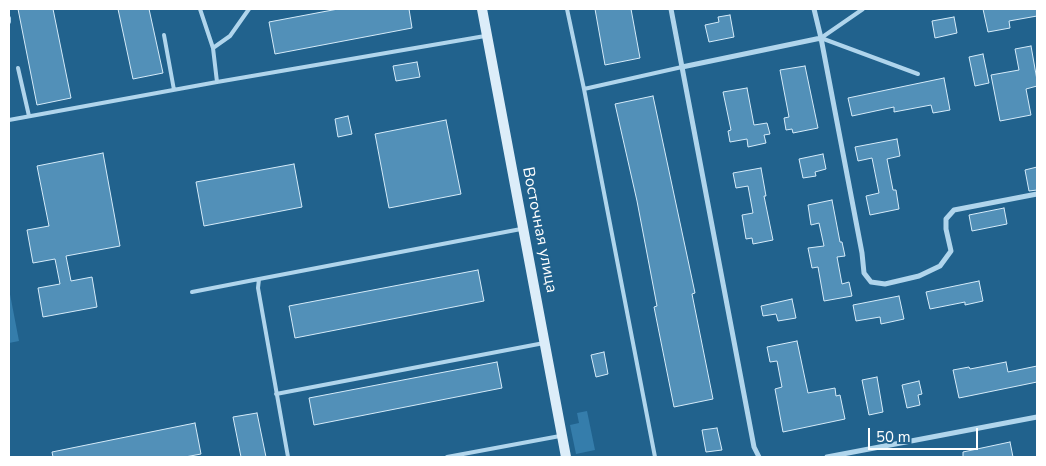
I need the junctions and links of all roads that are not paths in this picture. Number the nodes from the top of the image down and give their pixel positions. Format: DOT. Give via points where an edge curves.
graph roads {
  1 [pos="200,9"];
  2 [pos="249,9"];
  3 [pos="482,9"];
  4 [pos="567,9"];
  5 [pos="671,9"];
  6 [pos="814,9"];
  7 [pos="863,9"];
  8 [pos="164,35"];
  9 [pos="487,36"];
  10 [pos="821,38"];
  11 [pos="213,48"];
  12 [pos="682,67"];
  13 [pos="18,68"];
  14 [pos="918,74"];
  15 [pos="217,82"];
  16 [pos="584,89"];
  17 [pos="174,90"];
  18 [pos="29,116"];
  19 [pos="9,120"];
  20 [pos="1037,194"];
  21 [pos="524,229"];
  22 [pos="259,279"];
  23 [pos="192,292"];
  24 [pos="544,343"];
  25 [pos="276,394"];
  26 [pos="1037,417"];
  27 [pos="562,435"];
  28 [pos="288,457"];
  29 [pos="446,457"];
  30 [pos="566,457"];
  31 [pos="655,457"];
  32 [pos="759,457"];
  33 [pos="827,457"];
  1 -- 11 [label="lane"];
  2 -- 11 [label="lane" via="230,36"];
  3 -- 9 [label="main road, Восточная улица"];
  4 -- 16 [label="lane"];
  5 -- 12 [label="street"];
  6 -- 10 [label="street"];
  7 -- 10 [label="lane"];
  8 -- 17 [label="lane"];
  9 -- 15 [label="lane"];
  9 -- 21 [label="main road, Восточная улица"];
  10 -- 12 [label="street"];
  10 -- 14 [label="lane"];
  10 -- 20 [label="street" via="864,273 872,282 885,284 919,276 940,266 951,252 946,219 954,210"];
  11 -- 15 [label="lane"];
  12 -- 16 [label="lane"];
  12 -- 32 [label="street" via="754,447"];
  13 -- 18 [label="lane"];
  15 -- 17 [label="lane"];
  16 -- 31 [label="lane"];
  17 -- 18 [label="lane"];
  18 -- 19 [label="lane"];
  21 -- 22 [label="lane"];
  21 -- 24 [label="main road, Восточная улица"];
  22 -- 23 [label="lane"];
  22 -- 25 [label="lane"];
  24 -- 25 [label="lane"];
  24 -- 27 [label="main road, Восточная улица"];
  25 -- 28 [label="lane"];
  26 -- 33 [label="street"];
  27 -- 29 [label="lane"];
  27 -- 30 [label="main road, Восточная улица"];
}
